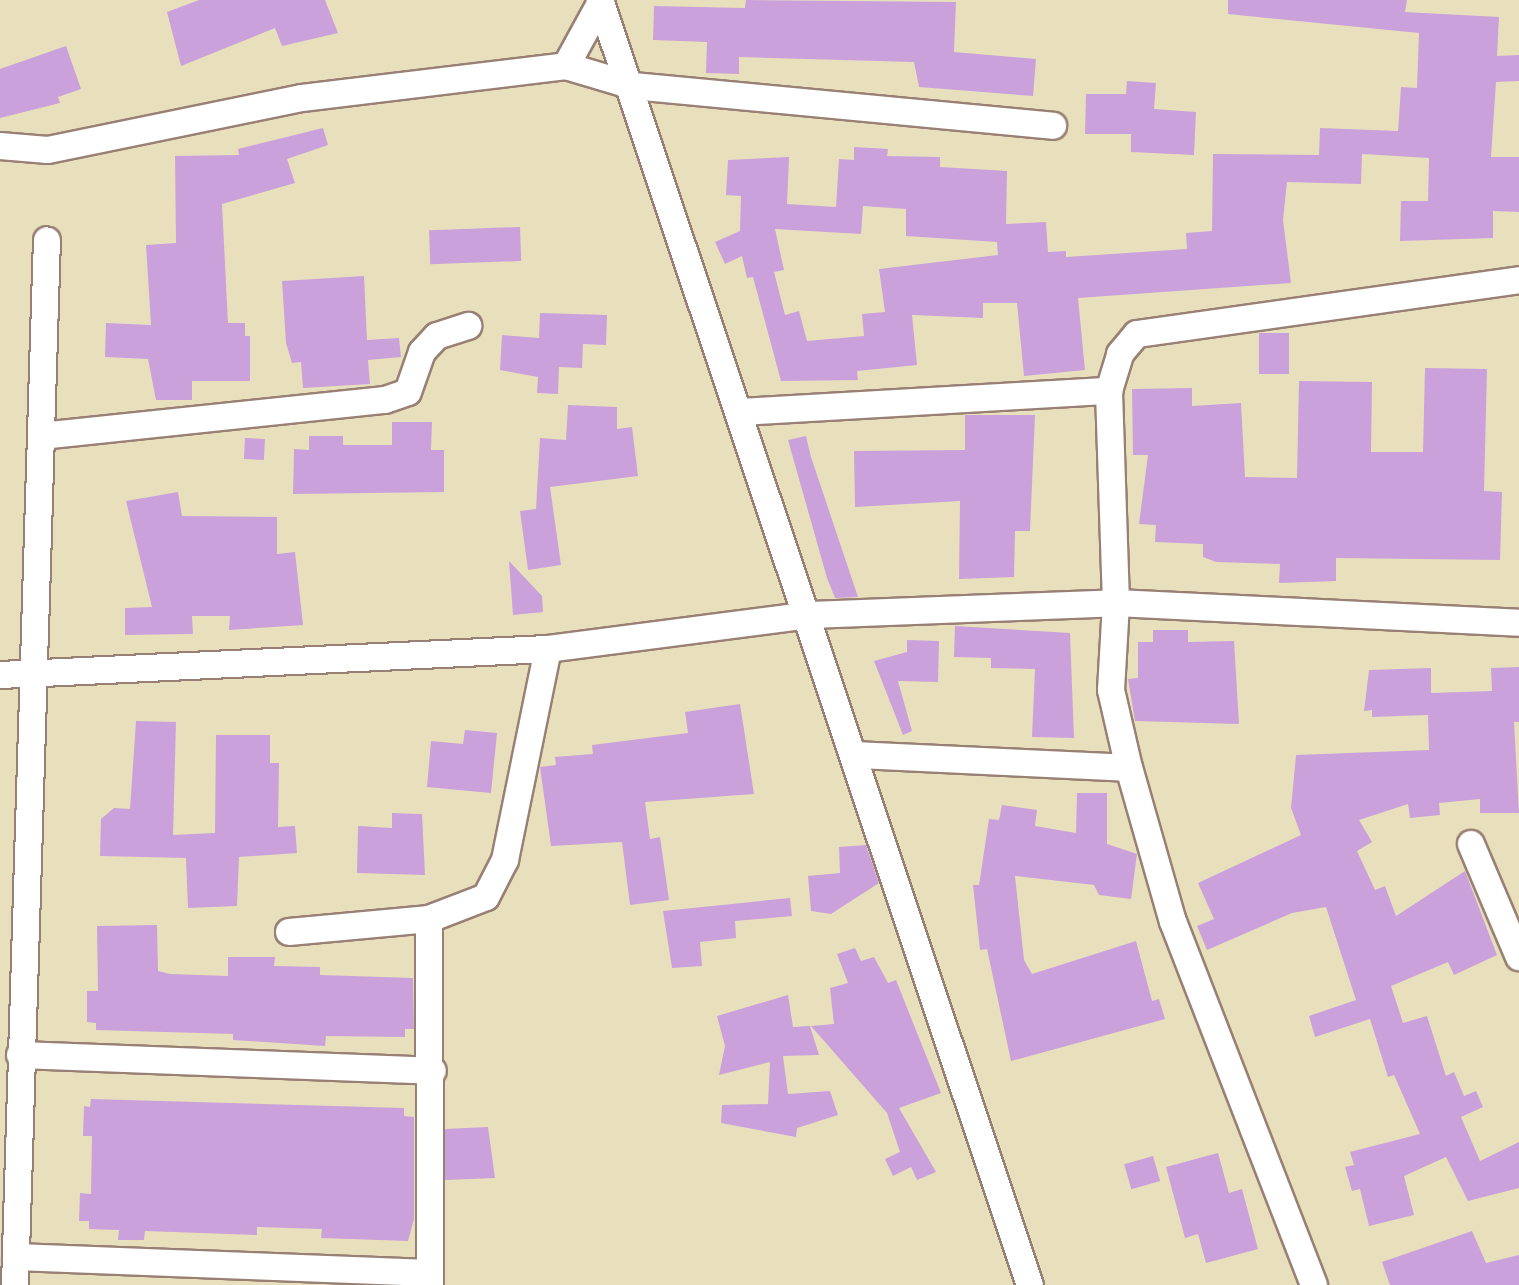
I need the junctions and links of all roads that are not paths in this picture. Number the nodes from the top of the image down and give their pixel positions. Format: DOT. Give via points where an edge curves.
graph roads {
  1 [pos="601,1"];
  2 [pos="566,66"];
  3 [pos="633,86"];
  4 [pos="1053,126"];
  5 [pos="0,146"];
  6 [pos="47,240"];
  7 [pos="1519,280"];
  8 [pos="468,326"];
  9 [pos="1108,391"];
  10 [pos="740,412"];
  11 [pos="41,436"];
  12 [pos="1116,603"];
  13 [pos="810,615"];
  14 [pos="1519,623"];
  15 [pos="548,649"];
  16 [pos="31,674"];
  17 [pos="0,675"];
  18 [pos="856,755"];
  19 [pos="1129,768"];
  20 [pos="1471,844"];
  21 [pos="429,919"];
  22 [pos="289,932"];
  23 [pos="1519,957"];
  24 [pos="20,1055"];
  25 [pos="433,1071"];
  26 [pos="16,1257"];
  27 [pos="430,1279"];
  28 [pos="15,1285"];
  29 [pos="1030,1285"];
  30 [pos="1314,1285"];
  1 -- 2 [label="street"];
  1 -- 3 [label="street"];
  2 -- 3 [label="street"];
  2 -- 5 [label="street" via="302,98 48,150"];
  3 -- 4 [label="street"];
  3 -- 10 [label="street"];
  6 -- 11 [label="street"];
  7 -- 9 [label="street" via="1137,334 1120,354"];
  8 -- 11 [label="street" via="437,336 422,352 408,393 385,400"];
  9 -- 10 [label="street"];
  9 -- 12 [label="street"];
  10 -- 13 [label="street"];
  11 -- 16 [label="street"];
  12 -- 13 [label="street"];
  12 -- 14 [label="street"];
  12 -- 19 [label="street" via="1111,690"];
  13 -- 15 [label="street"];
  13 -- 18 [label="street"];
  15 -- 16 [label="street"];
  15 -- 21 [label="street" via="505,860 486,897"];
  16 -- 17 [label="street"];
  16 -- 24 [label="street"];
  18 -- 19 [label="street"];
  18 -- 29 [label="street"];
  19 -- 30 [label="street" via="1173,922"];
  20 -- 23 [label="street"];
  21 -- 22 [label="street"];
  21 -- 25 [label="street"];
  24 -- 25 [label="street"];
  24 -- 26 [label="street"];
  25 -- 27 [label="street"];
  26 -- 27 [label="street"];
  26 -- 28 [label="street"];
}
